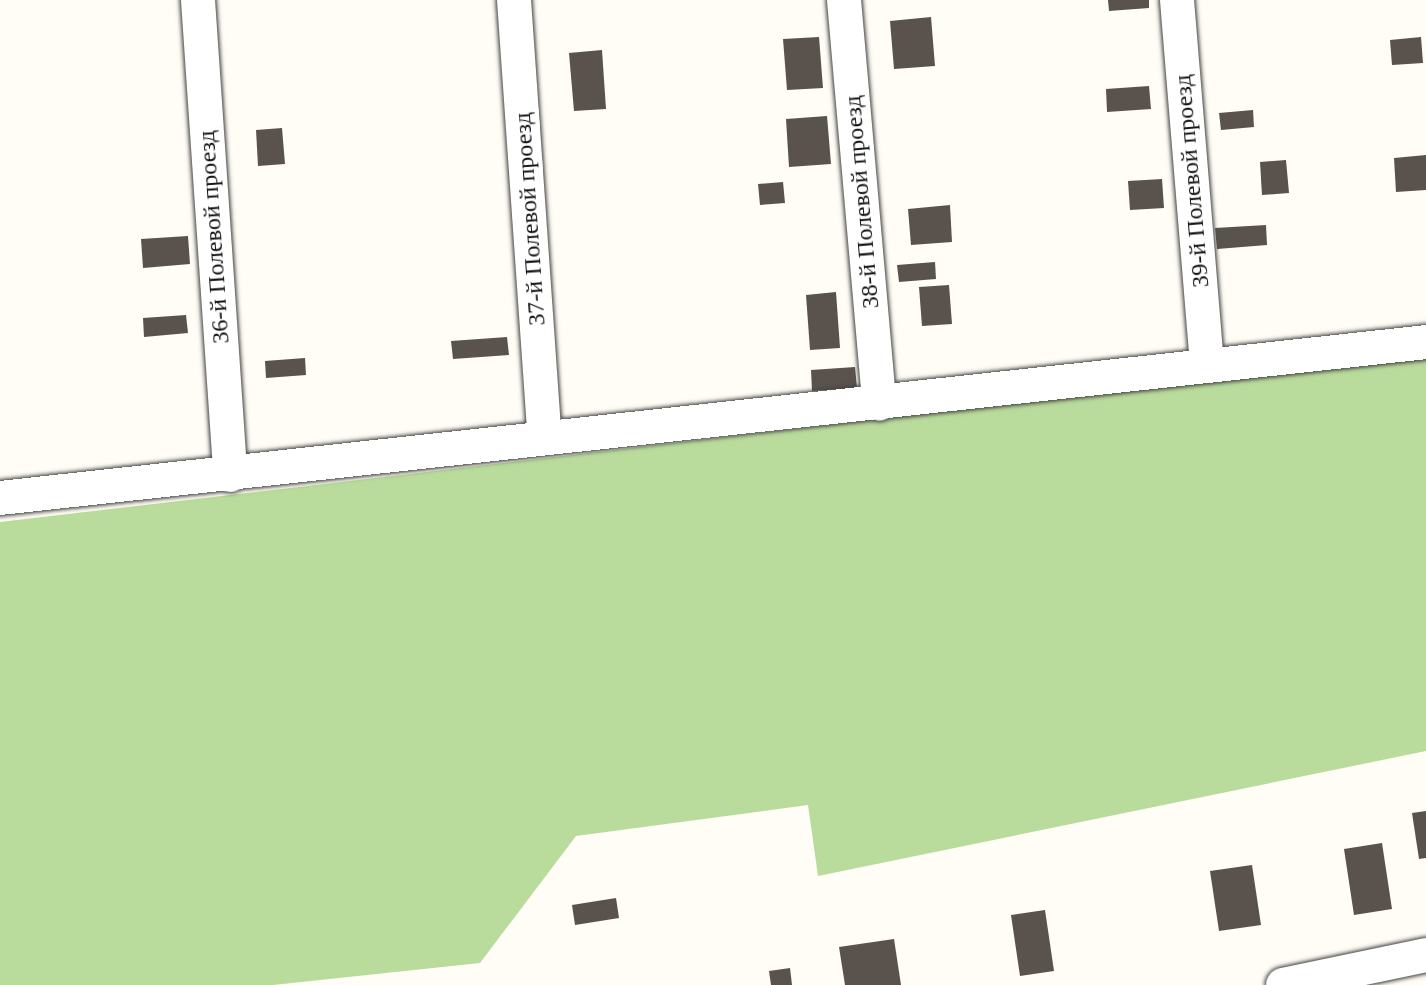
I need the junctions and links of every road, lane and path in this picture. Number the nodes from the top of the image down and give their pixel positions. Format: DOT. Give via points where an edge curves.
graph roads {
  1 [pos="198,0"];
  2 [pos="514,0"];
  3 [pos="844,0"];
  4 [pos="1177,0"];
  5 [pos="1426,342"];
  6 [pos="1207,363"];
  7 [pos="879,403"];
  8 [pos="545,438"];
  9 [pos="230,475"];
  10 [pos="0,498"];
  11 [pos="1426,955"];
  12 [pos="1283,985"];
  1 -- 9 [label="street, 36-й Полевой проезд"];
  2 -- 8 [label="street, 37-й Полевой проезд"];
  3 -- 7 [label="street, 38-й Полевой проезд"];
  4 -- 6 [label="street, 39-й Полевой проезд"];
  5 -- 6 [label="street"];
  6 -- 7 [label="street"];
  7 -- 8 [label="street"];
  8 -- 9 [label="street"];
  9 -- 10 [label="street"];
  11 -- 12 [label="street"];
}
